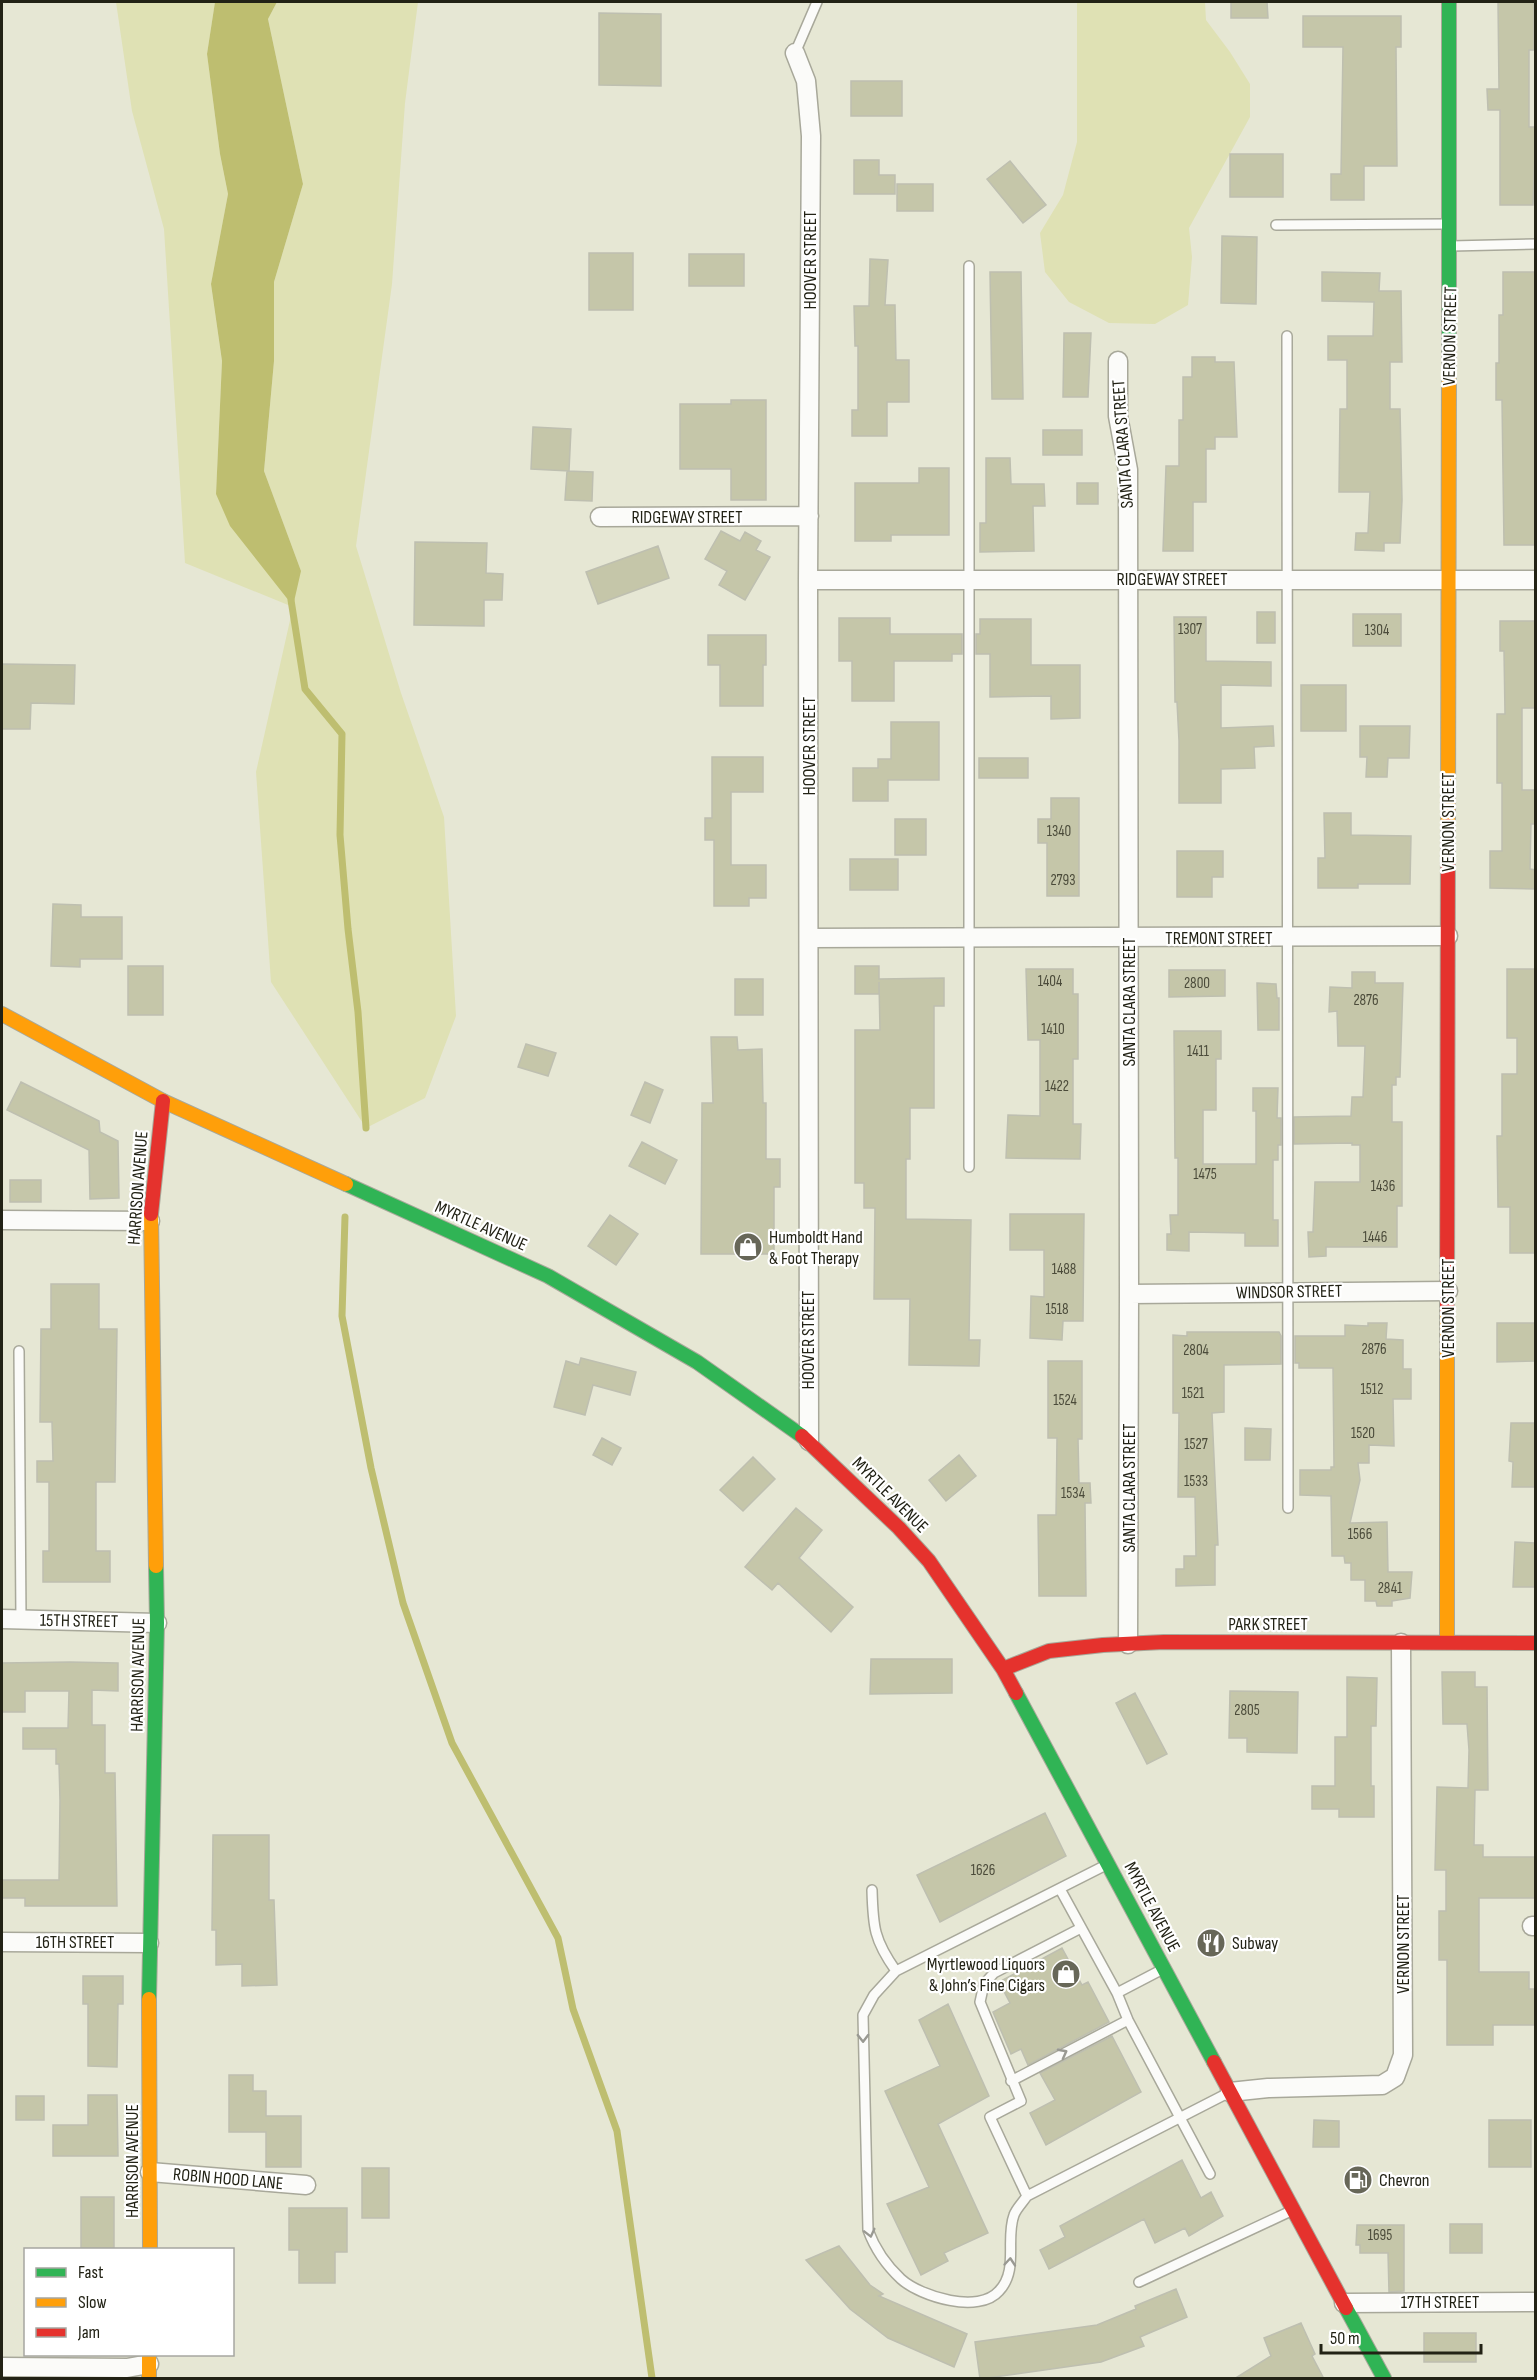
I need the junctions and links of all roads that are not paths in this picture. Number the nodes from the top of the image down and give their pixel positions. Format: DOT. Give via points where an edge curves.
graph roads {
  1 [pos="817,2"];
  2 [pos="1449,2"];
  3 [pos="795,53"];
  4 [pos="1450,224"];
  5 [pos="1276,225"];
  6 [pos="1536,244"];
  7 [pos="1451,246"];
  8 [pos="969,266"];
  9 [pos="1287,336"];
  10 [pos="1118,361"];
  11 [pos="809,516"];
  12 [pos="600,517"];
  13 [pos="1129,579"];
  14 [pos="1288,579"];
  15 [pos="1447,579"];
  16 [pos="808,580"];
  17 [pos="969,580"];
  18 [pos="1536,580"];
  19 [pos="1448,936"];
  20 [pos="809,938"];
  21 [pos="970,938"];
  22 [pos="1129,938"];
  23 [pos="1288,938"];
  24 [pos="2,1014"];
  25 [pos="163,1101"];
  26 [pos="969,1167"];
  27 [pos="2,1220"];
  28 [pos="150,1221"];
  29 [pos="1448,1291"];
  30 [pos="1289,1293"];
  31 [pos="1130,1294"];
  32 [pos="19,1351"];
  33 [pos="809,1441"];
  34 [pos="1288,1508"];
  35 [pos="2,1619"];
  36 [pos="21,1620"];
  37 [pos="157,1623"];
  38 [pos="1401,1642"];
  39 [pos="1447,1642"];
  40 [pos="1536,1643"];
  41 [pos="1128,1644"];
  42 [pos="1003,1669"];
  43 [pos="1109,1864"];
  44 [pos="1060,1889"];
  45 [pos="872,1890"];
  46 [pos="1081,1928"];
  47 [pos="2,1942"];
  48 [pos="149,1943"];
  49 [pos="1165,1968"];
  50 [pos="896,1971"];
  51 [pos="1117,1993"];
  52 [pos="1128,2020"];
  53 [pos="1011,2080"];
  54 [pos="1230,2092"];
  55 [pos="1180,2118"];
  56 [pos="150,2172"];
  57 [pos="1210,2174"];
  58 [pos="306,2185"];
  59 [pos="1027,2196"];
  60 [pos="1293,2210"];
  61 [pos="150,2248"];
  62 [pos="1139,2282"];
  63 [pos="1344,2302"];
  64 [pos="1536,2302"];
  65 [pos="149,2366"];
  66 [pos="2,2367"];
  67 [pos="1384,2379"];
  1 -- 3 [label="lane"];
  2 -- 4 [label="main road, VERNON STREET"];
  3 -- 11 [label="street, HOOVER STREET" via="806,81 810,125"];
  4 -- 5 [label="lane"];
  4 -- 7 [label="main road, VERNON STREET"];
  6 -- 7 [label="lane"];
  7 -- 15 [label="main road, VERNON STREET"];
  8 -- 17 [label="lane"];
  9 -- 14 [label="lane"];
  10 -- 13 [label="street, SANTA CLARA STREET" via="1118,416 1128,470"];
  11 -- 12 [label="street, RIDGEWAY STREET"];
  11 -- 16 [label="street, HOOVER STREET"];
  13 -- 14 [label="street, RIDGEWAY STREET"];
  13 -- 17 [label="street, RIDGEWAY STREET"];
  13 -- 22 [label="street, SANTA CLARA STREET"];
  14 -- 15 [label="street, RIDGEWAY STREET"];
  14 -- 23 [label="lane"];
  15 -- 18 [label="street, RIDGEWAY STREET"];
  15 -- 19 [label="main road, VERNON STREET"];
  16 -- 17 [label="street, RIDGEWAY STREET"];
  16 -- 20 [label="street, HOOVER STREET"];
  17 -- 21 [label="lane"];
  19 -- 23 [label="street, TREMONT STREET"];
  19 -- 29 [label="main road, VERNON STREET"];
  20 -- 21 [label="street, TREMONT STREET"];
  20 -- 33 [label="street, HOOVER STREET"];
  21 -- 22 [label="street, TREMONT STREET"];
  21 -- 26 [label="lane"];
  22 -- 23 [label="street, TREMONT STREET"];
  22 -- 31 [label="street, SANTA CLARA STREET"];
  23 -- 30 [label="lane"];
  24 -- 25 [label="main road, MYRTLE AVENUE"];
  25 -- 28 [label="main road, HARRISON AVENUE"];
  25 -- 33 [label="main road, MYRTLE AVENUE" via="548,1276 697,1362"];
  27 -- 28 [label="street"];
  28 -- 37 [label="main road, HARRISON AVENUE"];
  29 -- 30 [label="street, WINDSOR STREET"];
  29 -- 39 [label="main road, VERNON STREET"];
  30 -- 31 [label="street, WINDSOR STREET"];
  30 -- 34 [label="lane"];
  31 -- 41 [label="street, SANTA CLARA STREET"];
  32 -- 36 [label="lane"];
  33 -- 42 [label="main road, MYRTLE AVENUE" via="929,1561"];
  35 -- 36 [label="street, 15TH STREET"];
  36 -- 37 [label="street, 15TH STREET"];
  37 -- 48 [label="main road, HARRISON AVENUE"];
  38 -- 39 [label="main road, PARK STREET"];
  38 -- 41 [label="main road, PARK STREET"];
  38 -- 54 [label="street, VERNON STREET" via="1403,2055 1395,2077 1382,2085"];
  39 -- 40 [label="main road, PARK STREET"];
  41 -- 42 [label="main road, PARK STREET" via="1049,1652"];
  42 -- 43 [label="main road, MYRTLE AVENUE"];
  43 -- 44 [label="lane"];
  43 -- 49 [label="main road, MYRTLE AVENUE"];
  44 -- 46 [label="lane"];
  44 -- 50 [label="lane"];
  45 -- 50 [label="lane" via="873,1924 883,1953"];
  46 -- 51 [label="lane"];
  46 -- 53 [label="lane" via="994,1973 984,1984 980,2002"];
  47 -- 48 [label="street, 16TH STREET"];
  48 -- 56 [label="main road, HARRISON AVENUE"];
  49 -- 51 [label="lane"];
  49 -- 54 [label="main road, MYRTLE AVENUE"];
  50 -- 59 [label="lane, one-way" via="862,2015 868,2230 876,2250 903,2280 938,2298 973,2304 999,2292 1009,2275 1014,2216"];
  51 -- 52 [label="lane"];
  53 -- 52 [label="lane, one-way"];
  52 -- 55 [label="lane"];
  53 -- 59 [label="lane" via="1021,2101 990,2117"];
  54 -- 55 [label="lane"];
  54 -- 60 [label="main road, MYRTLE AVENUE"];
  55 -- 57 [label="lane"];
  55 -- 59 [label="lane"];
  56 -- 58 [label="street, ROBIN HOOD LANE"];
  56 -- 61 [label="main road, HARRISON AVENUE"];
  60 -- 62 [label="lane"];
  60 -- 63 [label="main road, MYRTLE AVENUE"];
  63 -- 64 [label="street, 17TH STREET"];
  63 -- 67 [label="main road, MYRTLE AVENUE"];
  65 -- 66 [label="street"];
}
